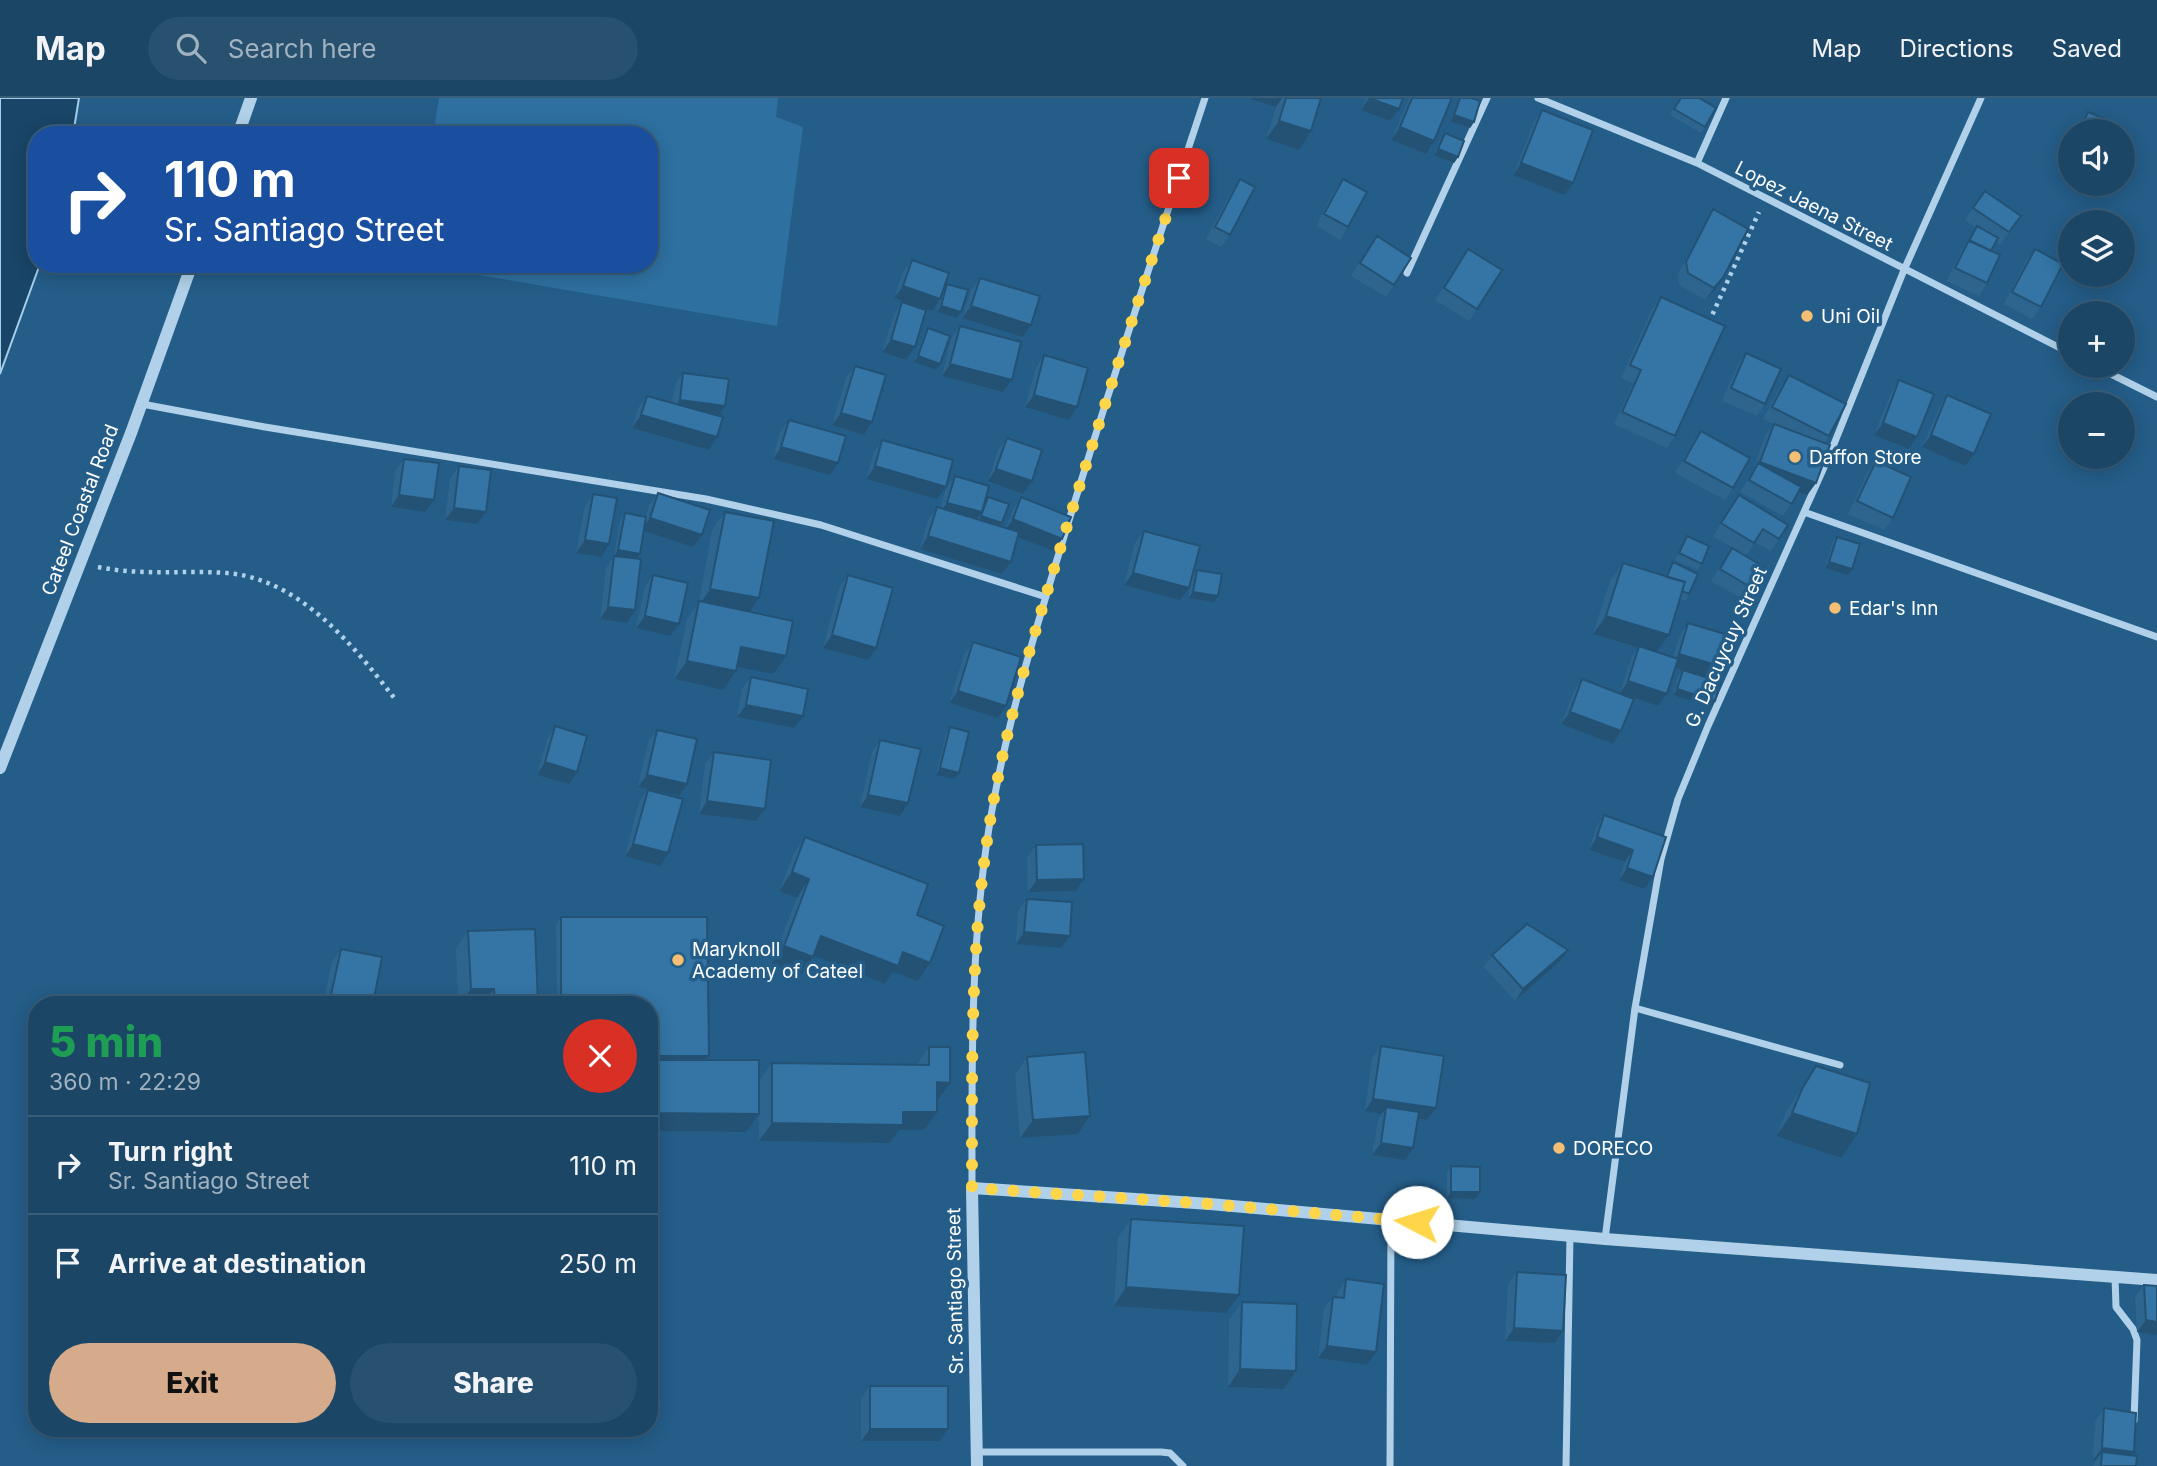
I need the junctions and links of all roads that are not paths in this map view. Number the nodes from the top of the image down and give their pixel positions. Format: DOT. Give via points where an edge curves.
graph roads {
  1 [pos="251,98"];
  2 [pos="1205,98"];
  3 [pos="1486,98"];
  4 [pos="1538,98"];
  5 [pos="1726,98"];
  6 [pos="1981,98"];
  7 [pos="241,126"];
  8 [pos="1697,163"];
  9 [pos="1905,271"];
  10 [pos="189,273"];
  11 [pos="1407,273"];
  12 [pos="2058,347"];
  13 [pos="2119,378"];
  14 [pos="2157,397"];
  15 [pos="142,404"];
  16 [pos="1804,512"];
  17 [pos="1046,597"];
  18 [pos="2157,637"];
  19 [pos="0,768"];
  20 [pos="1635,1007"];
  21 [pos="1840,1065"];
  22 [pos="972,1188"];
  23 [pos="1391,1219"];
  24 [pos="1570,1236"];
  25 [pos="1605,1239"];
  26 [pos="2115,1277"];
  27 [pos="2157,1280"];
  28 [pos="2133,1424"];
  29 [pos="977,1459"];
  30 [pos="1183,1466"];
  31 [pos="1390,1466"];
  32 [pos="1566,1466"];
  1 -- 7 [label="street"];
  2 -- 17 [label="street, Sr. Santiago Street"];
  3 -- 11 [label="street"];
  4 -- 8 [label="street, Lopez Jaena Street"];
  5 -- 8 [label="street"];
  6 -- 9 [label="street, G. Dacuycuy Street"];
  8 -- 9 [label="street, Lopez Jaena Street"];
  9 -- 12 [label="street, Lopez Jaena Street"];
  9 -- 16 [label="street, G. Dacuycuy Street"];
  10 -- 15 [label="street, Cateel Coastal Road"];
  13 -- 14 [label="street"];
  15 -- 17 [label="street" via="706,499 821,525"];
  15 -- 19 [label="street, Cateel Coastal Road"];
  16 -- 18 [label="street"];
  16 -- 20 [label="street, G. Dacuycuy Street" via="1678,799 1661,859"];
  17 -- 22 [label="street, Sr. Santiago Street" via="1017,695 989,828 975,996"];
  20 -- 21 [label="street"];
  20 -- 25 [label="street, G. Dacuycuy Street"];
  22 -- 23 [label="street"];
  22 -- 29 [label="street, Sr. Santiago Street"];
  23 -- 24 [label="street"];
  23 -- 31 [label="street"];
  24 -- 25 [label="street"];
  24 -- 32 [label="street"];
  25 -- 26 [label="street"];
  26 -- 27 [label="street"];
  26 -- 28 [label="street" via="2116,1307 2137,1340"];
  29 -- 30 [label="street" via="1161,1452"];
}
